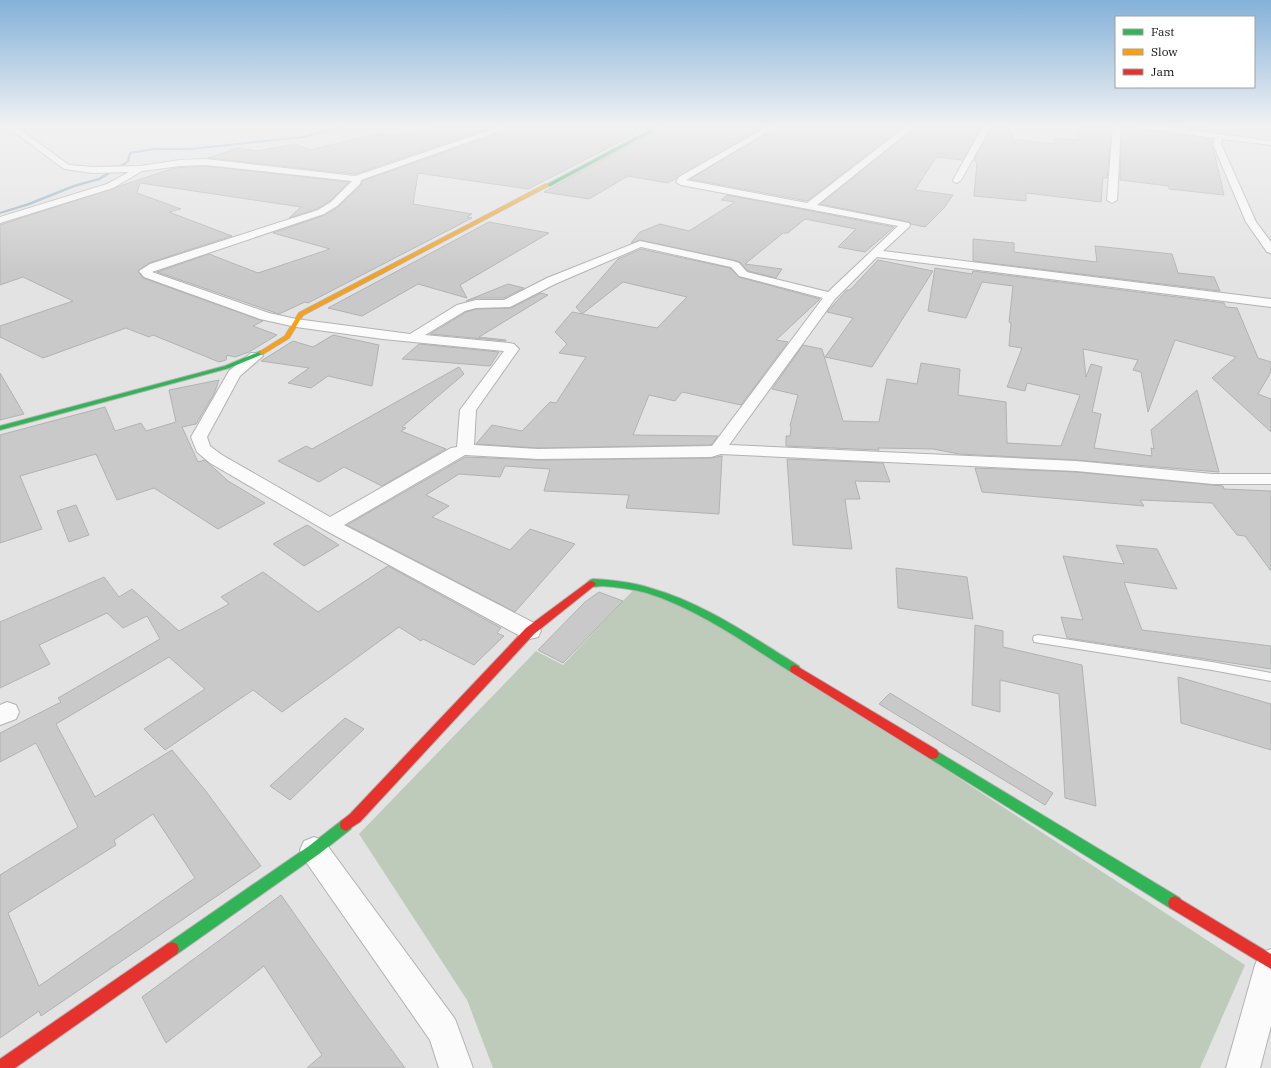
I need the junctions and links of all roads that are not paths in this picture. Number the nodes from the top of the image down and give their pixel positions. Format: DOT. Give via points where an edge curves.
graph roads {
  1 [pos="130,175"];
  2 [pos="319,175"];
  3 [pos="368,175"];
  4 [pos="567,175"];
  5 [pos="686,175"];
  6 [pos="849,175"];
  7 [pos="960,175"];
  8 [pos="1114,175"];
  9 [pos="1230,175"];
  10 [pos="356,179"];
  11 [pos="957,180"];
  12 [pos="1112,200"];
  13 [pos="809,206"];
  14 [pos="0,220"];
  15 [pos="1251,222"];
  16 [pos="1264,224"];
  17 [pos="1271,250"];
  18 [pos="874,253"];
  19 [pos="831,296"];
  20 [pos="1271,304"];
  21 [pos="296,323"];
  22 [pos="413,338"];
  23 [pos="256,356"];
  24 [pos="0,428"];
  25 [pos="719,449"];
  26 [pos="464,450"];
  27 [pos="1271,479"];
  28 [pos="330,525"];
  29 [pos="530,631"];
  30 [pos="1038,639"];
  31 [pos="1271,677"];
  32 [pos="314,850"];
  33 [pos="1271,964"];
  34 [pos="1,1068"];
  35 [pos="456,1068"];
  36 [pos="1243,1068"];
  1 -- 14 [label="street" via="110,186"];
  2 -- 10 [label="street"];
  3 -- 10 [label="street"];
  4 -- 21 [label="street" via="301,314"];
  5 -- 13 [label="street" via="681,182"];
  6 -- 13 [label="street"];
  7 -- 11 [label="street"];
  8 -- 12 [label="street"];
  9 -- 15 [label="street"];
  10 -- 21 [label="street" via="357,182 334,204 321,212 145,271 148,275 265,316"];
  13 -- 18 [label="street" via="904,224"];
  15 -- 16 [label="street"];
  15 -- 17 [label="street"];
  18 -- 19 [label="street"];
  18 -- 20 [label="street"];
  19 -- 22 [label="street" via="743,274 730,263 640,244 506,304 476,304 461,308"];
  19 -- 25 [label="street"];
  21 -- 22 [label="street"];
  21 -- 23 [label="street" via="287,337"];
  22 -- 26 [label="street" via="505,346 512,349 468,410"];
  23 -- 24 [label="street" via="227,367"];
  23 -- 28 [label="street" via="234,374 199,437 203,448 216,459"];
  25 -- 26 [label="street" via="711,452 538,454"];
  25 -- 27 [label="street" via="1076,466 1213,479"];
  26 -- 28 [label="street"];
  28 -- 29 [label="street"];
  29 -- 32 [label="street" via="355,818"];
  29 -- 33 [label="street" via="593,582 613,582 643,588 696,608"];
  30 -- 31 [label="lane"];
  32 -- 34 [label="street"];
  32 -- 35 [label="street" via="443,1032"];
  33 -- 36 [label="street"];
}
